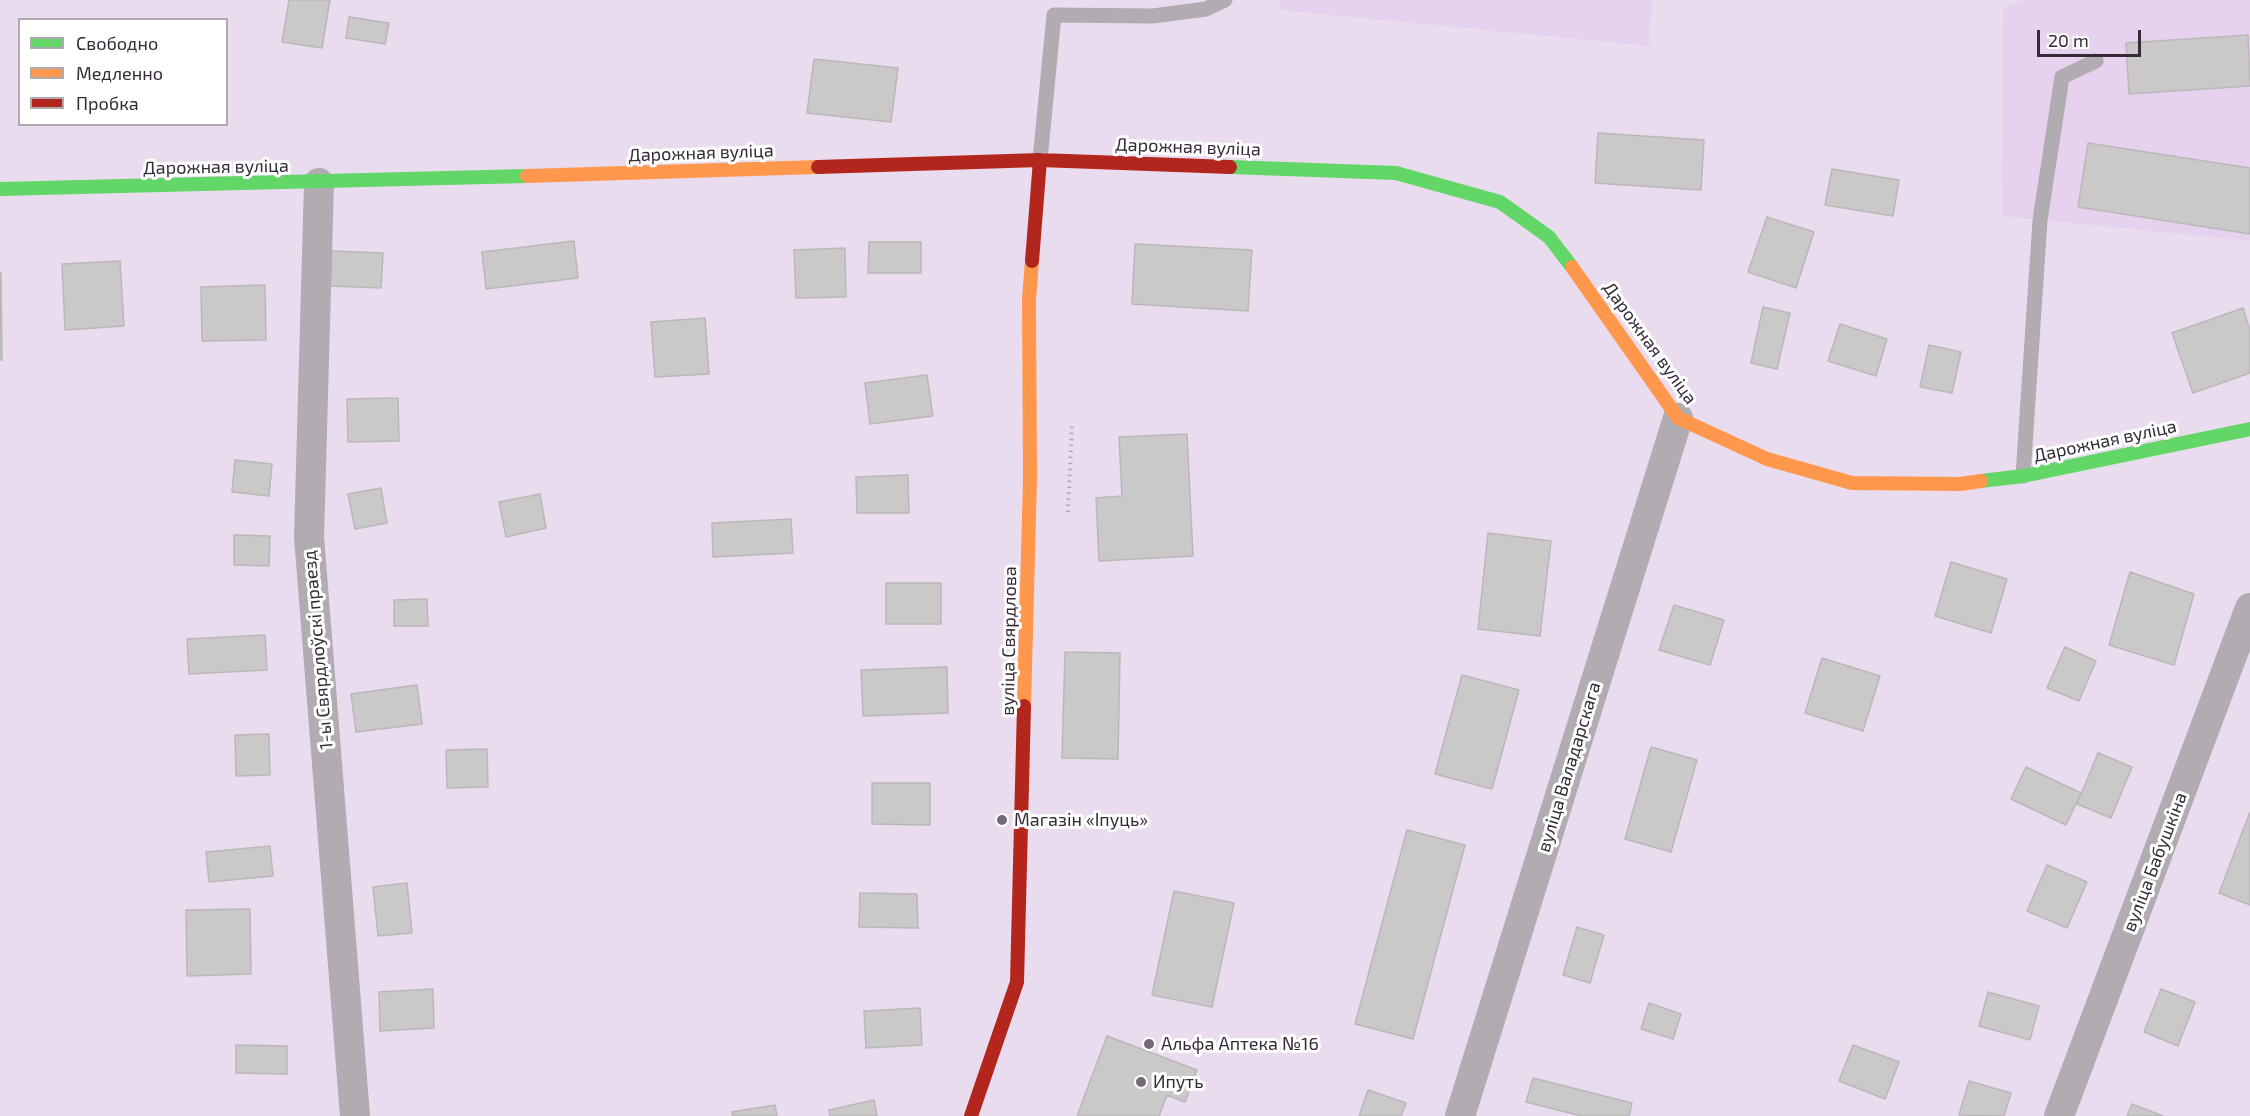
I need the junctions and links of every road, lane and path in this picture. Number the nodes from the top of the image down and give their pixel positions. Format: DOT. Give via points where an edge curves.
graph roads {
  1 [pos="1048,0"];
  2 [pos="1225,0"];
  3 [pos="1054,15"];
  4 [pos="2096,61"];
  5 [pos="1040,160"];
  6 [pos="319,183"];
  7 [pos="0,189"];
  8 [pos="1678,418"];
  9 [pos="1072,426"];
  10 [pos="2250,429"];
  11 [pos="2023,476"];
  12 [pos="1068,512"];
  13 [pos="2250,608"];
  14 [pos="355,1116"];
  15 [pos="971,1116"];
  16 [pos="1460,1116"];
  17 [pos="2059,1116"];
  1 -- 3 [label="lane"];
  2 -- 3 [label="lane" via="1206,9 1153,16"];
  3 -- 5 [label="lane"];
  4 -- 11 [label="lane" via="2062,77 2040,220"];
  5 -- 6 [label="street, Дарожная вуліца"];
  5 -- 8 [label="street, Дарожная вуліца" via="1396,173 1500,202 1549,237"];
  5 -- 15 [label="street, вуліца Свярдлова" via="1029,299 1030,489 1017,982"];
  6 -- 7 [label="street, Дарожная вуліца"];
  6 -- 14 [label="street, 1-ы Свярдлоўскі праезд" via="309,537"];
  8 -- 11 [label="street, Дарожная вуліца" via="1767,459 1852,483 1960,484"];
  8 -- 16 [label="street, вуліца Валадарскага"];
  9 -- 12 [label="path"];
  10 -- 11 [label="street, Дарожная вуліца"];
  13 -- 17 [label="street, вуліца Бабушкіна"];
}
